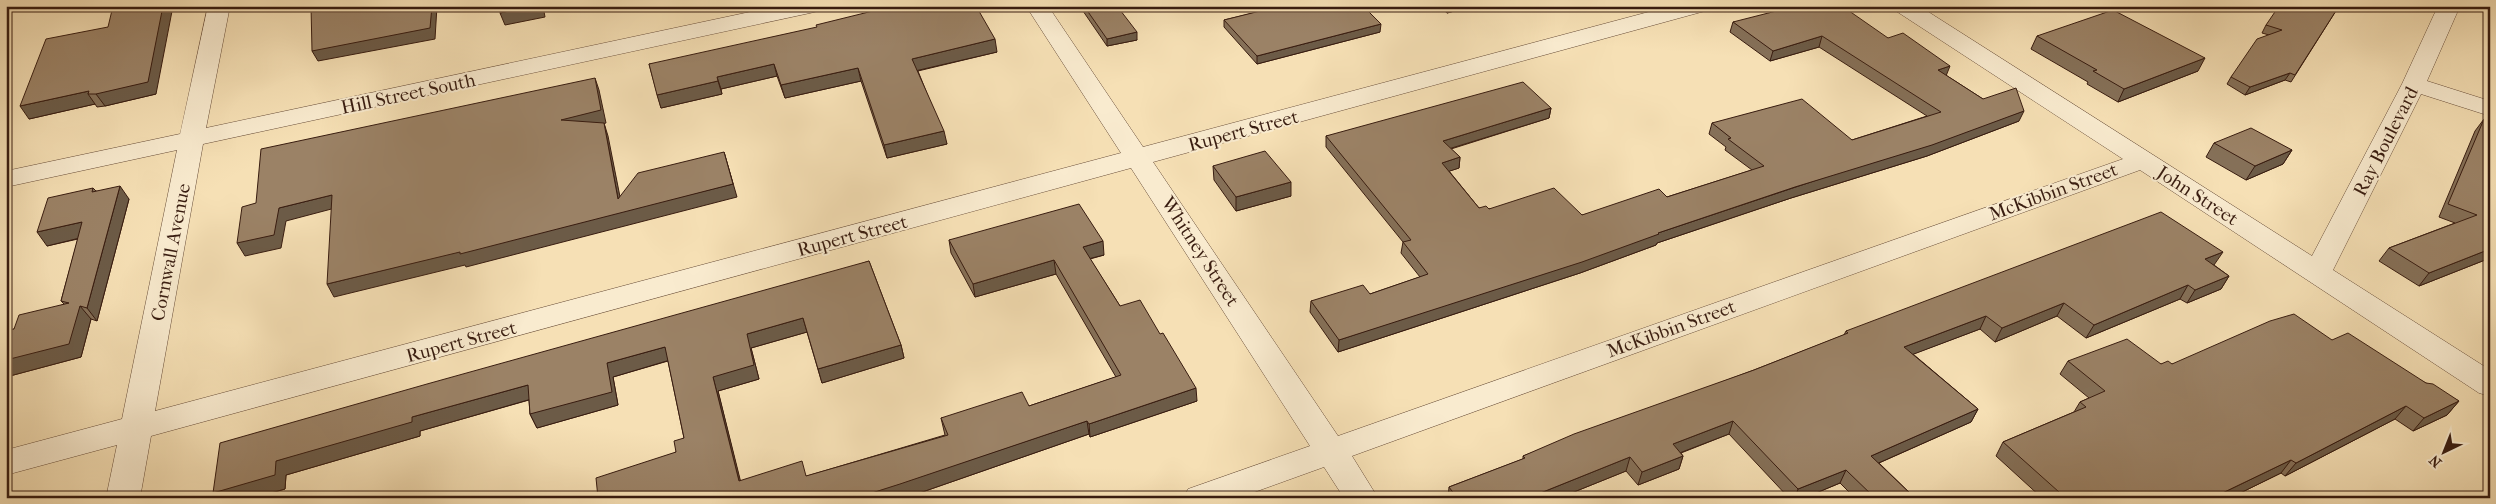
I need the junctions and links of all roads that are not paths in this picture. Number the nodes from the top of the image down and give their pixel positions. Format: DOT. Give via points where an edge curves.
graph roads {
  1 [pos="219,6"];
  2 [pos="810,6"];
  3 [pos="1038,6"];
  4 [pos="1697,6"];
  5 [pos="1904,6"];
  6 [pos="2449,6"];
  7 [pos="2414,84"];
  8 [pos="2490,109"];
  9 [pos="191,141"];
  10 [pos="1139,158"];
  11 [pos="2144,160"];
  12 [pos="6,179"];
  13 [pos="2317,273"];
  14 [pos="2490,385"];
  15 [pos="136,428"];
  16 [pos="1331,450"];
  17 [pos="6,463"];
  18 [pos="123,498"];
  19 [pos="1200,498"];
  20 [pos="1362,498"];
  1 -- 9 [label="street, Cornwall Avenue"];
  2 -- 9 [label="street, Hill Street South"];
  3 -- 10 [label="street, Whitney Street"];
  4 -- 10 [label="street, Rupert Street"];
  5 -- 11 [label="street, John Street"];
  6 -- 7 [label="street, Ray Boulevard"];
  7 -- 8 [label="street"];
  7 -- 13 [label="street, Ray Boulevard"];
  9 -- 12 [label="street, Hill Street South"];
  9 -- 15 [label="street, Cornwall Avenue"];
  10 -- 15 [label="street, Rupert Street"];
  10 -- 16 [label="street, Whitney Street"];
  11 -- 13 [label="street, John Street"];
  11 -- 16 [label="street, McKibbin Street"];
  13 -- 14 [label="street, John Street"];
  15 -- 17 [label="street, Rupert Street"];
  15 -- 18 [label="street, Cornwall Avenue"];
  16 -- 19 [label="street, McKibbin Street"];
  16 -- 20 [label="street, Whitney Street"];
}
